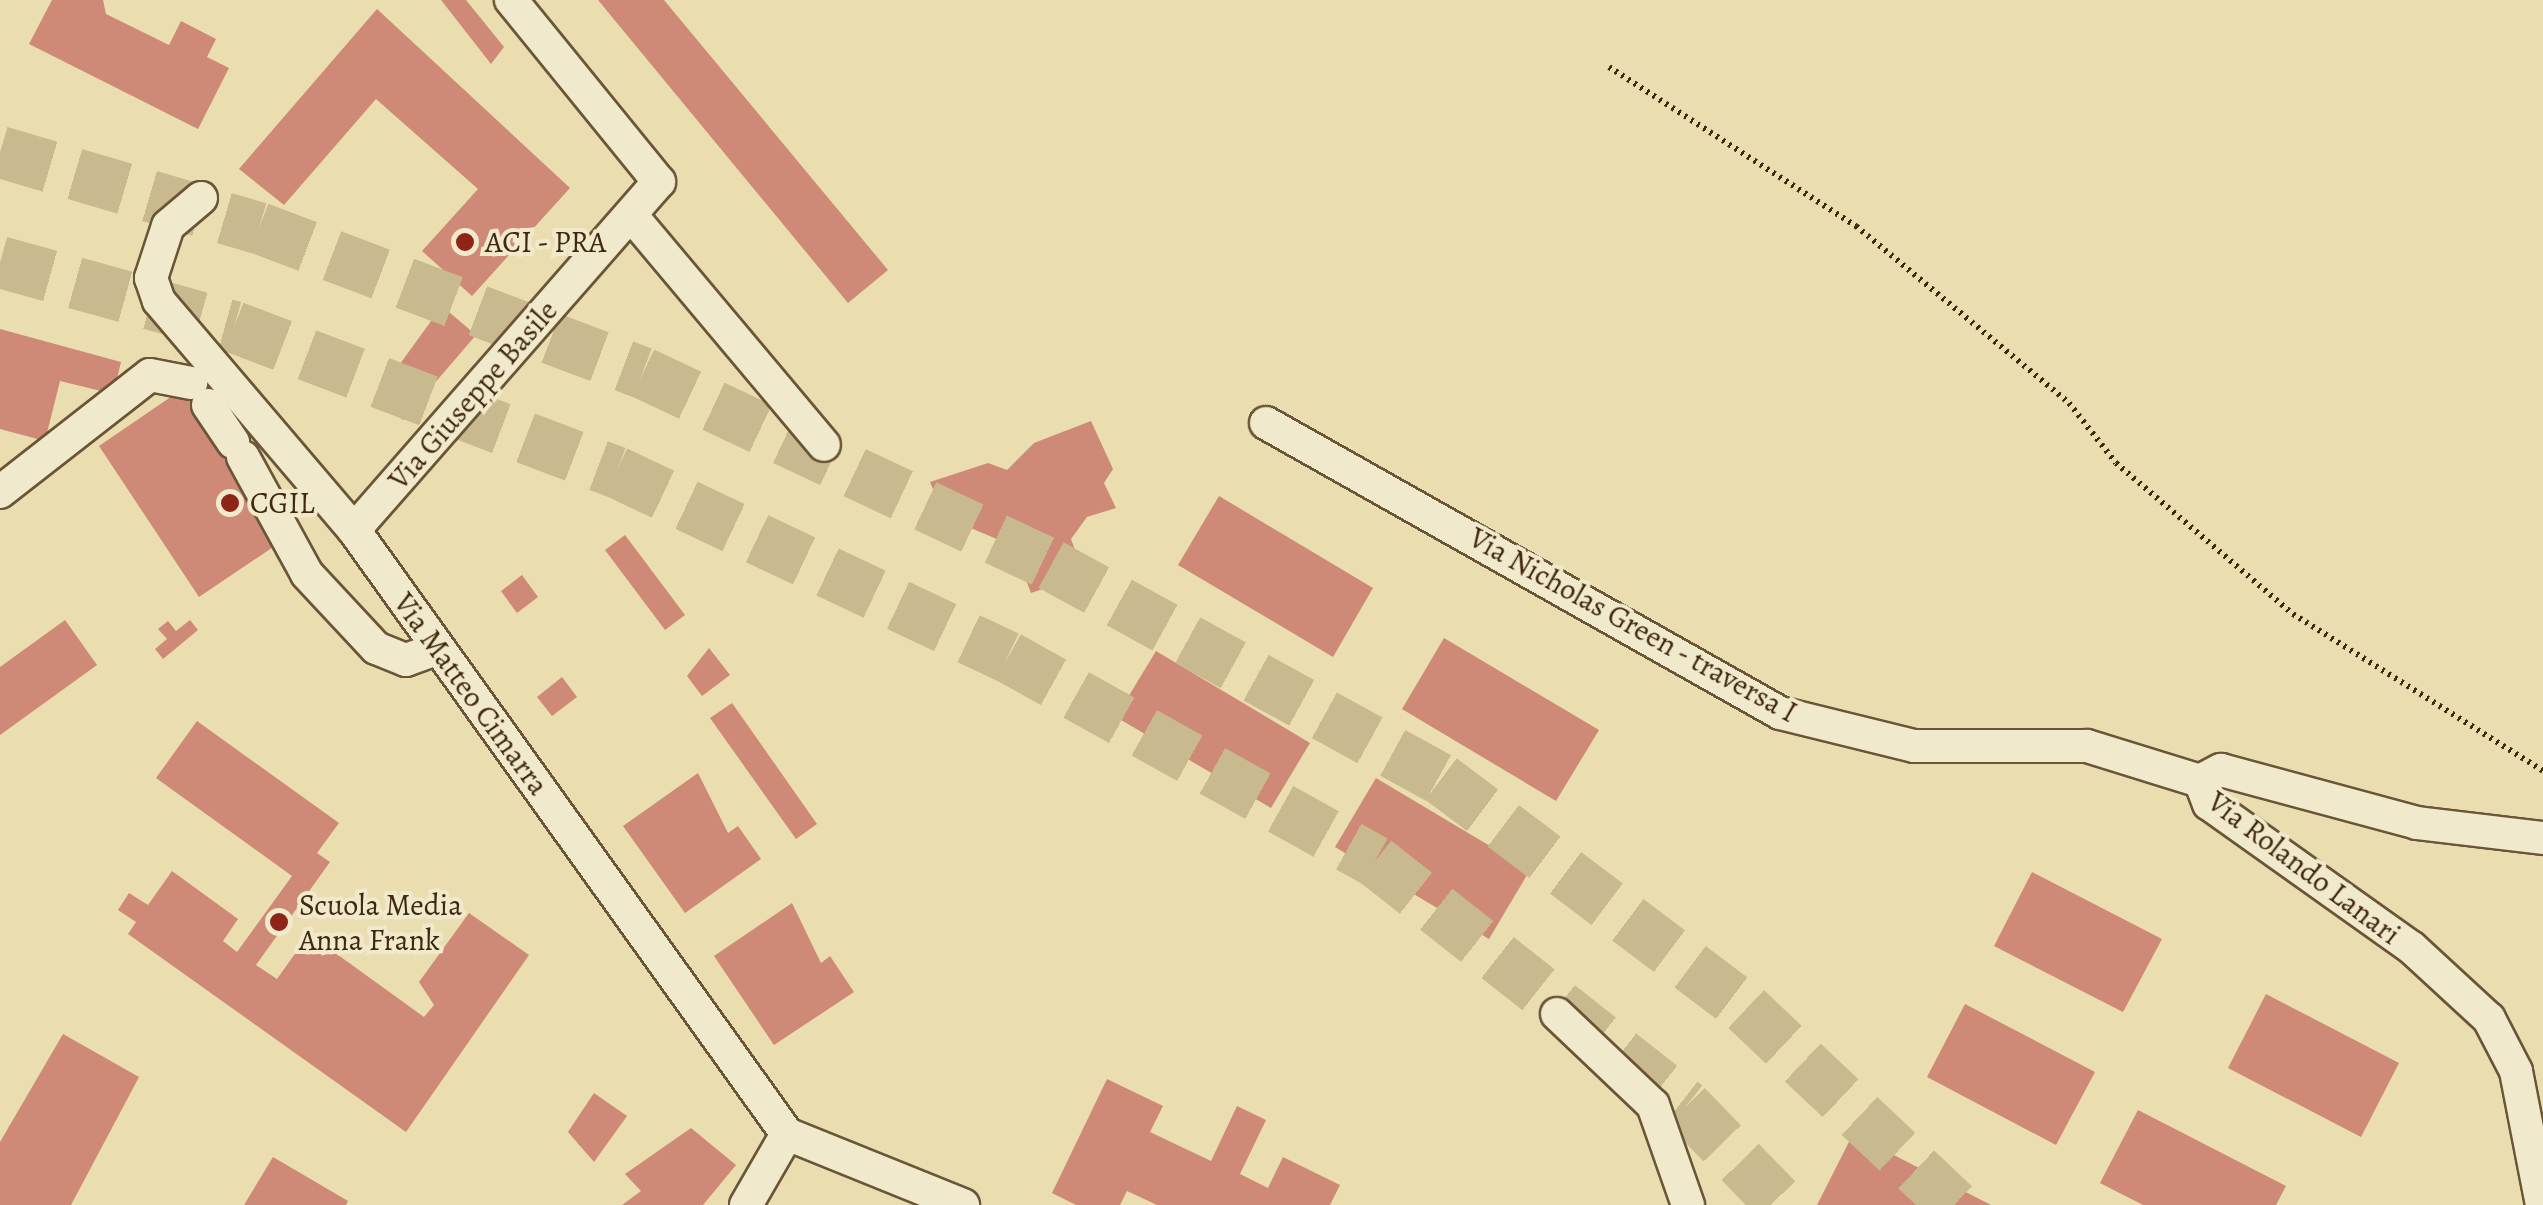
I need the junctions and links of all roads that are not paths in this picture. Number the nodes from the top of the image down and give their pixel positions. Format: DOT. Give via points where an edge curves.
graph roads {
  1 [pos="511,0"];
  2 [pos="201,198"];
  3 [pos="631,215"];
  4 [pos="1266,422"];
  5 [pos="824,445"];
  6 [pos="0,492"];
  7 [pos="354,530"];
  8 [pos="437,648"];
  9 [pos="2200,781"];
  10 [pos="2543,838"];
  11 [pos="1557,1014"];
  12 [pos="788,1134"];
  13 [pos="746,1205"];
  14 [pos="964,1205"];
  15 [pos="1688,1205"];
  16 [pos="2542,1205"];
  1 -- 3 [label="street, Via Giuseppe Basile" via="660,182"];
  2 -- 7 [label="street, Via Matteo Cimarra" via="168,226 150,278 159,300"];
  3 -- 5 [label="street"];
  3 -- 7 [label="street, Via Giuseppe Basile"];
  4 -- 9 [label="street, Via Nicholas Green - traversa I" via="1780,713 1914,746 2087,746"];
  6 -- 8 [label="street" via="150,375 199,394 238,449 306,574 376,648 406,660"];
  7 -- 8 [label="street, Via Matteo Cimarra"];
  8 -- 12 [label="street, Via Matteo Cimarra"];
  9 -- 10 [label="street, Via Rolando Lanari" via="2220,770 2418,822"];
  9 -- 16 [label="street, Via Rolando Lanari" via="2209,804 2412,948 2489,1018 2516,1071"];
  11 -- 15 [label="street" via="1653,1106"];
  12 -- 13 [label="street"];
  12 -- 14 [label="street"];
}
